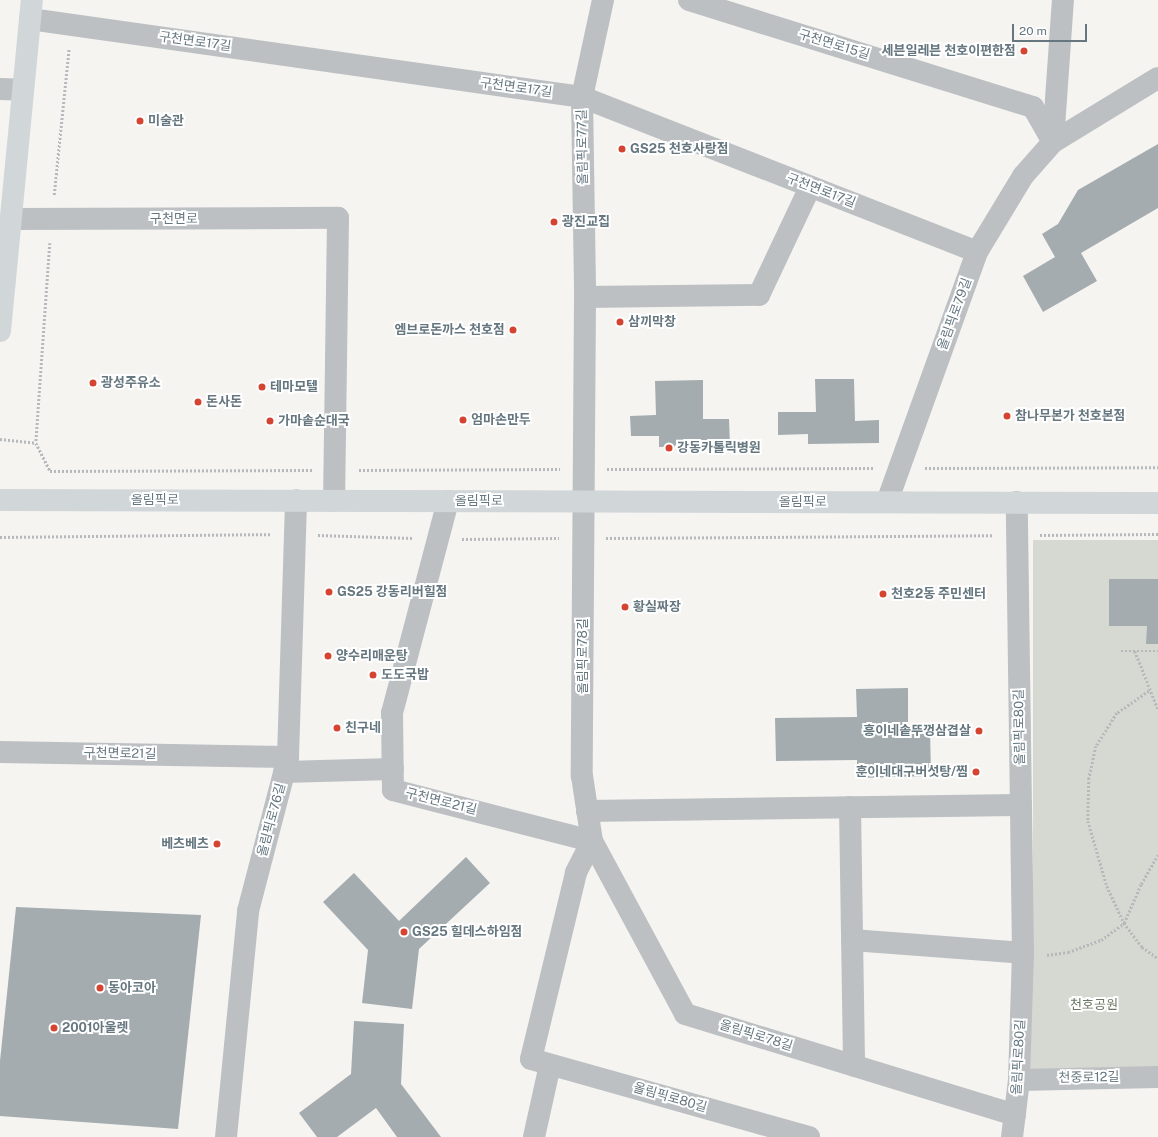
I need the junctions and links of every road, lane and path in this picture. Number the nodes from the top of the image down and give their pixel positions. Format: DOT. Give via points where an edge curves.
graph roads {
  1 [pos="603,0"];
  2 [pos="689,0"];
  3 [pos="1063,0"];
  4 [pos="31,10"];
  5 [pos="1158,78"];
  6 [pos="0,89"];
  7 [pos="23,90"];
  8 [pos="582,97"];
  9 [pos="1053,142"];
  10 [pos="810,187"];
  11 [pos="10,219"];
  12 [pos="976,252"];
  13 [pos="585,297"];
  14 [pos="0,331"];
  15 [pos="0,439"];
  16 [pos="36,443"];
  17 [pos="0,500"];
  18 [pos="296,500"];
  19 [pos="334,500"];
  20 [pos="448,501"];
  21 [pos="583,501"];
  22 [pos="887,502"];
  23 [pos="1017,502"];
  24 [pos="1158,503"];
  25 [pos="1121,651"];
  26 [pos="1135,651"];
  27 [pos="1158,651"];
  28 [pos="1149,691"];
  29 [pos="1158,709"];
  30 [pos="0,752"];
  31 [pos="286,765"];
  32 [pos="393,769"];
  33 [pos="1021,805"];
  34 [pos="850,807"];
  35 [pos="587,811"];
  36 [pos="592,841"];
  37 [pos="1158,855"];
  38 [pos="1124,923"];
  39 [pos="852,940"];
  40 [pos="1031,954"];
  41 [pos="1158,958"];
  42 [pos="541,1062"];
  43 [pos="854,1066"];
  44 [pos="1158,1077"];
  45 [pos="1019,1080"];
  46 [pos="1015,1115"];
  47 [pos="226,1137"];
  48 [pos="534,1137"];
  49 [pos="809,1137"];
  50 [pos="1012,1137"];
  1 -- 8 [label="street, 올림픽로77길"];
  2 -- 9 [label="street, 구천면로15길" via="1034,107"];
  3 -- 9 [label="street"];
  4 -- 7 [label="main road"];
  4 -- 8 [label="street, 구천면로17길"];
  5 -- 9 [label="street, 올림픽로79길"];
  6 -- 7 [label="street"];
  7 -- 11 [label="main road"];
  8 -- 10 [label="street, 구천면로17길"];
  8 -- 13 [label="street, 올림픽로77길"];
  9 -- 12 [label="street, 올림픽로79길" via="1023,176"];
  10 -- 12 [label="street, 구천면로17길"];
  10 -- 13 [label="street" via="760,295"];
  11 -- 14 [label="main road"];
  11 -- 19 [label="street, 구천면로" via="338,218"];
  12 -- 22 [label="street, 올림픽로79길"];
  13 -- 21 [label="street, 올림픽로77길"];
  15 -- 16 [label="path"];
  17 -- 18 [label="main road, 올림픽로"];
  18 -- 19 [label="main road, 올림픽로"];
  18 -- 31 [label="street, 올림픽로76길"];
  19 -- 20 [label="main road, 올림픽로"];
  20 -- 21 [label="main road, 올림픽로"];
  20 -- 32 [label="street, 올림픽로" via="392,714"];
  21 -- 22 [label="main road, 올림픽로"];
  21 -- 35 [label="street, 올림픽로78길" via="582,776"];
  22 -- 23 [label="main road, 올림픽로"];
  23 -- 24 [label="main road, 올림픽로"];
  23 -- 33 [label="street, 올림픽로80길"];
  25 -- 26 [label="path"];
  26 -- 27 [label="path"];
  26 -- 28 [label="path"];
  28 -- 29 [label="path"];
  28 -- 38 [label="path" via="1117,713 1096,746 1089,778 1088,821 1107,886"];
  30 -- 31 [label="street, 구천면로21길"];
  31 -- 32 [label="street, 구천면로21길"];
  31 -- 47 [label="street, 올림픽로76길" via="248,911"];
  32 -- 36 [label="street, 구천면로21길" via="393,790"];
  33 -- 34 [label="street"];
  33 -- 40 [label="street, 올림픽로80길"];
  34 -- 35 [label="street"];
  34 -- 39 [label="street"];
  35 -- 36 [label="street, 올림픽로78길"];
  36 -- 42 [label="street" via="576,873"];
  36 -- 43 [label="street, 올림픽로78길" via="685,1014"];
  37 -- 38 [label="path" via="1141,884"];
  38 -- 40 [label="path" via="1101,940 1068,952"];
  38 -- 41 [label="path" via="1142,947"];
  39 -- 40 [label="street"];
  39 -- 43 [label="street"];
  40 -- 45 [label="street, 올림픽로80길"];
  42 -- 48 [label="street"];
  42 -- 49 [label="street, 올림픽로80길"];
  43 -- 46 [label="street, 올림픽로78길"];
  44 -- 45 [label="street, 천중로12길"];
  45 -- 46 [label="street, 올림픽로80길"];
  46 -- 50 [label="street, 올림픽로80길"];
}
